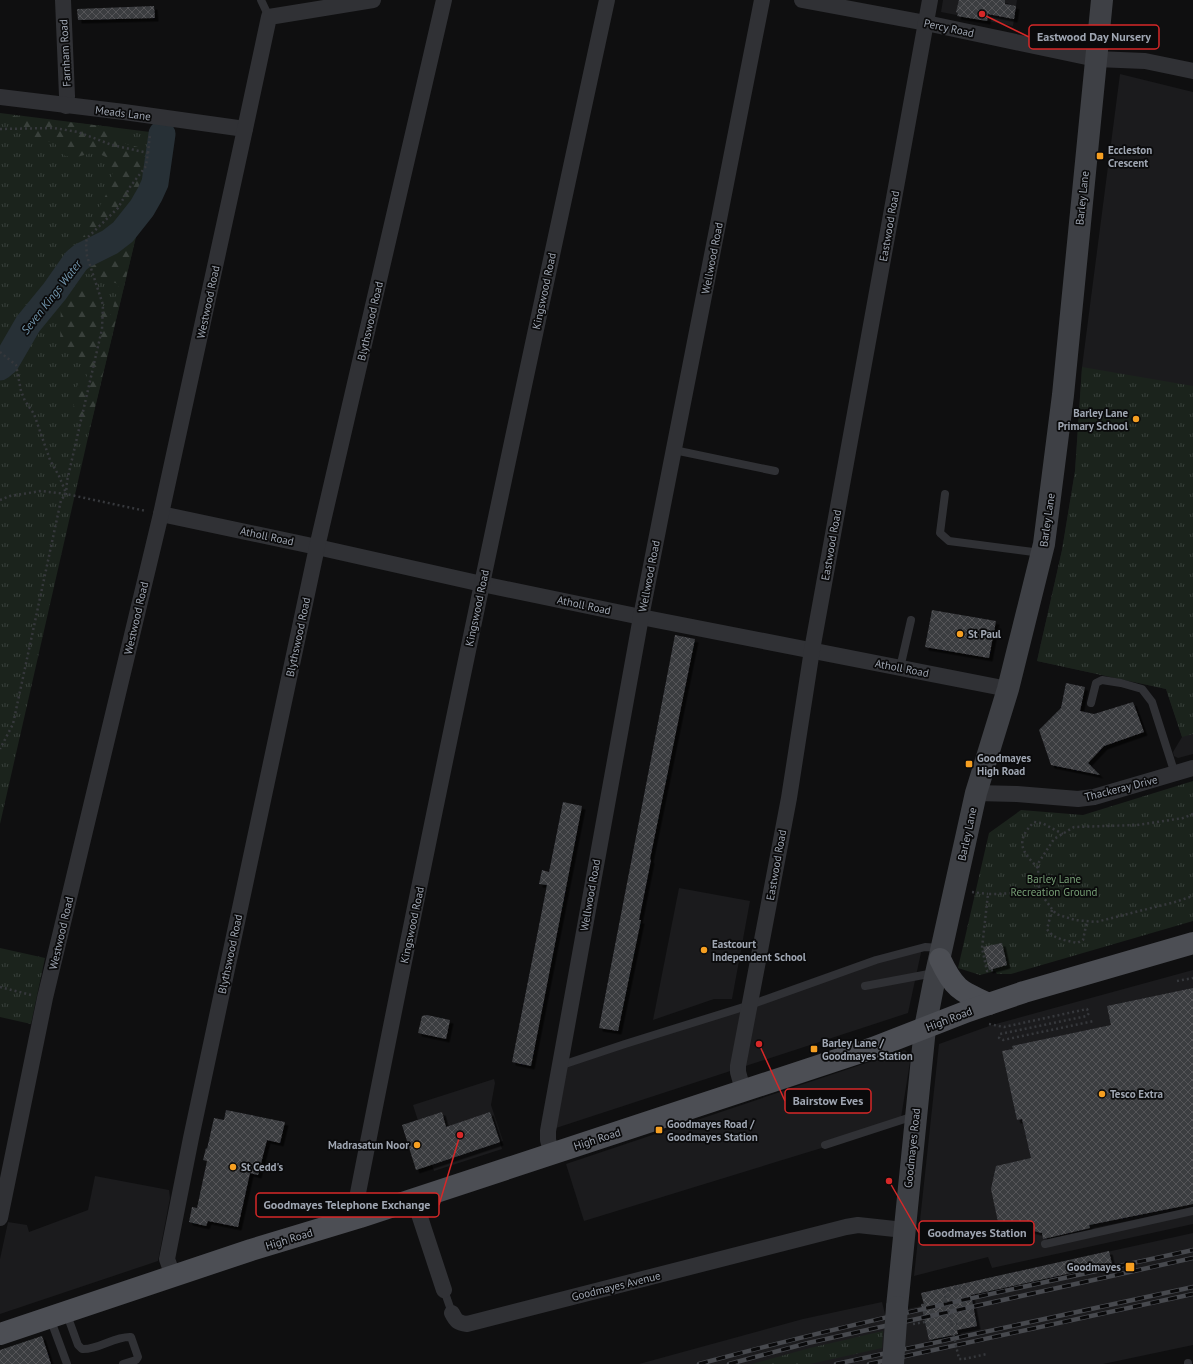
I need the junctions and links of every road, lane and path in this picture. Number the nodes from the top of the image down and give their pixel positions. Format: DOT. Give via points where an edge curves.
graph roads {
  1 [pos="63,0"];
  2 [pos="261,0"];
  3 [pos="373,0"];
  4 [pos="444,0"];
  5 [pos="606,0"];
  6 [pos="762,0"];
  7 [pos="802,0"];
  8 [pos="930,0"];
  9 [pos="1102,0"];
  10 [pos="269,17"];
  11 [pos="926,23"];
  12 [pos="1096,59"];
  13 [pos="1193,71"];
  14 [pos="0,97"];
  15 [pos="66,106"];
  16 [pos="0,129"];
  17 [pos="245,130"];
  18 [pos="150,135"];
  19 [pos="148,152"];
  20 [pos="0,353"];
  21 [pos="674,450"];
  22 [pos="776,471"];
  23 [pos="66,494"];
  24 [pos="945,494"];
  25 [pos="0,500"];
  26 [pos="161,514"];
  27 [pos="317,547"];
  28 [pos="1042,554"];
  29 [pos="482,584"];
  30 [pos="641,617"];
  31 [pos="910,620"];
  32 [pos="812,650"];
  33 [pos="900,668"];
  34 [pos="1008,689"];
  35 [pos="1092,704"];
  36 [pos="0,750"];
  37 [pos="1193,768"];
  38 [pos="1175,774"];
  39 [pos="976,793"];
  40 [pos="1193,814"];
  41 [pos="1063,834"];
  42 [pos="1038,868"];
  43 [pos="1039,888"];
  44 [pos="1193,896"];
  45 [pos="1052,909"];
  46 [pos="1087,922"];
  47 [pos="1193,943"];
  48 [pos="939,960"];
  49 [pos="993,970"];
  50 [pos="1193,978"];
  51 [pos="1177,981"];
  52 [pos="865,986"];
  53 [pos="0,987"];
  54 [pos="46,998"];
  55 [pos="750,1005"];
  56 [pos="988,1013"];
  57 [pos="1094,1021"];
  58 [pos="925,1028"];
  59 [pos="559,1066"];
  60 [pos="743,1090"];
  61 [pos="916,1116"];
  62 [pos="825,1145"];
  63 [pos="552,1154"];
  64 [pos="414,1199"];
  65 [pos="1193,1212"];
  66 [pos="360,1217"];
  67 [pos="0,1218"];
  68 [pos="904,1230"];
  69 [pos="1045,1244"];
  70 [pos="173,1276"];
  71 [pos="969,1285"];
  72 [pos="444,1290"];
  73 [pos="452,1313"];
  74 [pos="58,1314"];
  75 [pos="976,1320"];
  76 [pos="952,1325"];
  77 [pos="0,1334"];
  78 [pos="987,1354"];
  79 [pos="67,1364"];
  80 [pos="123,1364"];
  81 [pos="893,1364"];
  1 -- 15 [label="street, Farnham Road"];
  2 -- 10 [label="lane"];
  3 -- 10 [label="street"];
  4 -- 27 [label="street, Blythswood Road"];
  5 -- 29 [label="street, Kingswood Road"];
  6 -- 21 [label="street, Wellwood Road"];
  7 -- 11 [label="street, Percy Road"];
  8 -- 11 [label="street, Eastwood Road"];
  9 -- 12 [label="main road, Barley Lane"];
  10 -- 17 [label="street, Westwood Road"];
  11 -- 12 [label="street, Percy Road"];
  11 -- 32 [label="street, Eastwood Road"];
  12 -- 13 [label="street" via="1145,61"];
  12 -- 28 [label="main road, Barley Lane" via="1063,395"];
  14 -- 15 [label="street, Meads Lane"];
  15 -- 17 [label="street, Meads Lane"];
  16 -- 19 [label="path" via="54,128 78,132 112,145"];
  17 -- 26 [label="street, Westwood Road"];
  18 -- 19 [label="path"];
  19 -- 23 [label="path" via="146,166 118,208 87,238 87,256 103,305 102,329 67,480"];
  20 -- 23 [label="path" via="16,365 21,391 34,414 50,460"];
  21 -- 22 [label="lane"];
  21 -- 30 [label="street, Wellwood Road"];
  23 -- 25 [label="path" via="40,491"];
  23 -- 26 [label="path"];
  23 -- 36 [label="path" via="61,500 13,724"];
  24 -- 28 [label="lane" via="940,532 950,541"];
  26 -- 27 [label="street, Atholl Road"];
  26 -- 54 [label="street, Westwood Road"];
  27 -- 29 [label="street, Atholl Road"];
  27 -- 70 [label="street, Blythswood Road" via="167,1259"];
  28 -- 34 [label="main road, Barley Lane"];
  29 -- 30 [label="street, Atholl Road"];
  29 -- 66 [label="street, Kingswood Road" via="358,1192"];
  30 -- 32 [label="street, Atholl Road"];
  30 -- 59 [label="street, Wellwood Road"];
  31 -- 33 [label="lane"];
  32 -- 33 [label="street, Atholl Road"];
  32 -- 55 [label="street, Eastwood Road" via="789,798"];
  33 -- 34 [label="street, Atholl Road"];
  34 -- 39 [label="main road, Barley Lane"];
  35 -- 38 [label="lane" via="1096,683 1102,680 1142,689 1152,702"];
  37 -- 38 [label="street, Thackeray Drive"];
  38 -- 39 [label="street, Thackeray Drive" via="1094,797 1078,799"];
  39 -- 48 [label="main road, Barley Lane"];
  40 -- 41 [label="path" via="1137,825 1074,827"];
  41 -- 42 [label="path" via="1054,839 1038,862"];
  41 -- 42 [label="path" via="1042,823 1034,822 1026,830 1022,842 1026,856"];
  42 -- 43 [label="path"];
  43 -- 45 [label="path"];
  43 -- 49 [label="path" via="1012,894 988,894 982,948 987,971"];
  44 -- 46 [label="path" via="1096,922"];
  45 -- 46 [label="path" via="1056,914"];
  45 -- 46 [label="path" via="1047,929 1057,938 1077,943 1083,940"];
  47 -- 56 [label="main road, High Road" via="1024,992"];
  48 -- 52 [label="lane"];
  48 -- 55 [label="lane" via="925,946 915,948"];
  48 -- 56 [label="main road" via="957,987"];
  48 -- 58 [label="main road, Barley Lane"];
  50 -- 51 [label="path"];
  53 -- 54 [label="path"];
  54 -- 67 [label="street, Westwood Road"];
  55 -- 59 [label="lane"];
  55 -- 60 [label="street, Eastwood Road" via="738,1066"];
  56 -- 57 [label="path" via="1004,1027 1088,1009 1087,1016 1000,1034 1003,1040"];
  56 -- 58 [label="main road, High Road"];
  58 -- 60 [label="main road, High Road" via="873,1048"];
  58 -- 61 [label="main road, Goodmayes Road"];
  59 -- 63 [label="street, Wellwood Road" via="548,1131"];
  60 -- 63 [label="main road, High Road"];
  61 -- 62 [label="lane"];
  61 -- 68 [label="main road, Goodmayes Road"];
  63 -- 64 [label="main road, High Road"];
  64 -- 66 [label="main road, High Road"];
  64 -- 72 [label="street, Goodmayes Avenue"];
  65 -- 69 [label="lane"];
  66 -- 70 [label="main road, High Road"];
  68 -- 73 [label="street, Goodmayes Avenue" via="846,1227 467,1324 459,1323"];
  68 -- 81 [label="main road, Goodmayes Road, bridge"];
  70 -- 74 [label="main road, High Road"];
  71 -- 76 [label="path, bridge" via="944,1291"];
  72 -- 73 [label="lane, Goodmayes Avenue"];
  74 -- 77 [label="main road, High Road"];
  74 -- 79 [label="lane"];
  74 -- 80 [label="lane" via="82,1349 131,1337 138,1357"];
  75 -- 76 [label="path"];
  76 -- 78 [label="path, bridge" via="959,1360"];
}
